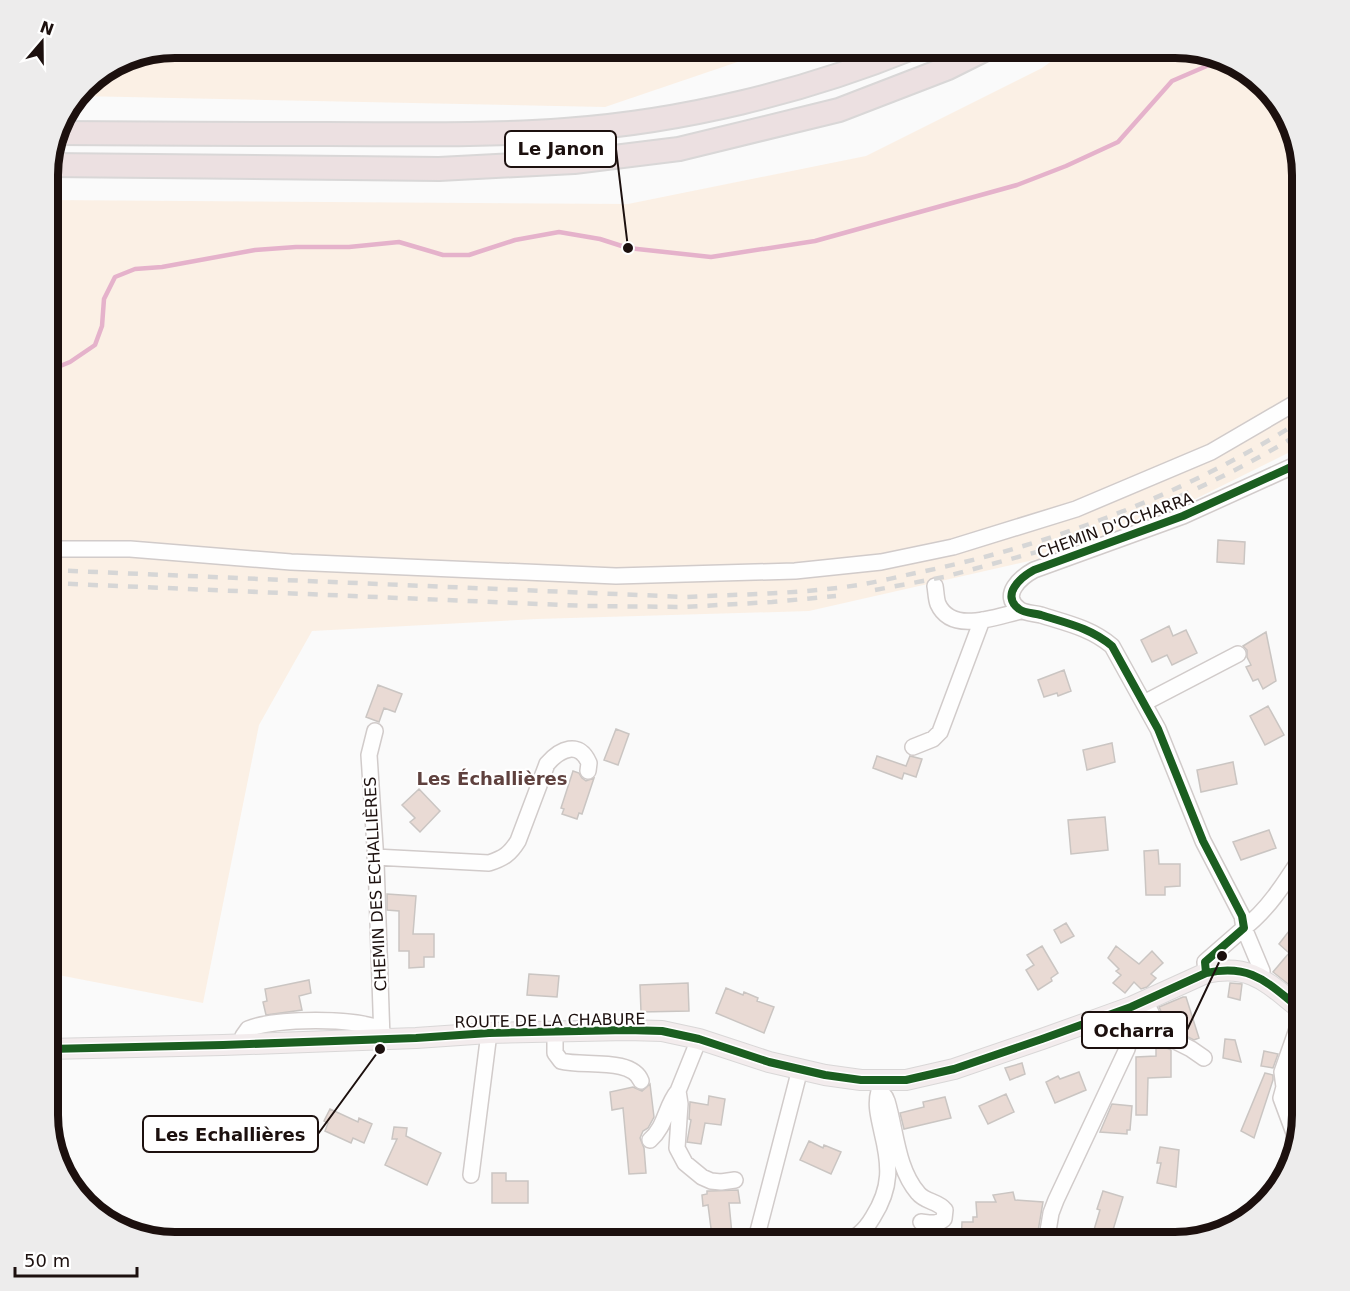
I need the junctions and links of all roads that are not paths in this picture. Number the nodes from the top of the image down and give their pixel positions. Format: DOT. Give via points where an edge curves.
graph roads {
  1 [pos="885,58"];
  2 [pos="968,58"];
  3 [pos="66,134"];
  4 [pos="59,165"];
  5 [pos="1291,405"];
  6 [pos="1291,467"];
  7 [pos="59,549"];
  8 [pos="935,586"];
  9 [pos="1021,611"];
  10 [pos="982,620"];
  11 [pos="1238,654"];
  12 [pos="1144,703"];
  13 [pos="375,731"];
  14 [pos="913,747"];
  15 [pos="588,771"];
  16 [pos="375,857"];
  17 [pos="1292,871"];
  18 [pos="1244,928"];
  19 [pos="1206,974"];
  20 [pos="1260,978"];
  21 [pos="1138,1004"];
  22 [pos="1292,1004"];
  23 [pos="555,1031"];
  24 [pos="489,1033"];
  25 [pos="382,1034"];
  26 [pos="699,1039"];
  27 [pos="1292,1039"];
  28 [pos="59,1049"];
  29 [pos="1204,1058"];
  30 [pos="800,1069"];
  31 [pos="641,1081"];
  32 [pos="879,1086"];
  33 [pos="678,1091"];
  34 [pos="1291,1124"];
  35 [pos="650,1140"];
  36 [pos="471,1175"];
  37 [pos="735,1180"];
  38 [pos="921,1222"];
  39 [pos="758,1232"];
  40 [pos="860,1232"];
  41 [pos="1048,1232"];
  1 -- 3 [label="highway" via="758,98 682,114 566,130 466,135"];
  2 -- 4 [label="highway" via="839,110 679,149 574,162 439,168"];
  5 -- 7 [label="street" via="1211,452 1076,509 953,547 881,562 795,571 616,576 291,562 130,549"];
  6 -- 9 [label="street, CHEMIN D'OCHARRA" via="1183,516 1034,570 1015,584 1013,604"];
  8 -- 10 [label="street" via="937,603 953,619"];
  9 -- 10 [label="street"];
  9 -- 12 [label="street" via="1101,636 1112,646"];
  10 -- 14 [label="street" via="940,732"];
  11 -- 12 [label="street"];
  12 -- 18 [label="street" via="1167,749 1203,841 1242,916"];
  13 -- 16 [label="street, CHEMIN DES ECHALLIÈRES" via="369,755"];
  15 -- 16 [label="street" via="589,763 583,753 563,750 554,756 547,764 518,841 501,859 489,862"];
  16 -- 25 [label="street, CHEMIN DES ECHALLIÈRES"];
  17 -- 18 [label="street"];
  18 -- 19 [label="street" via="1205,962"];
  18 -- 20 [label="street" via="1262,970"];
  19 -- 20 [label="main road, ROUTE DE LA CHABURE" via="1232,970"];
  19 -- 21 [label="main road, ROUTE DE LA CHABURE"];
  20 -- 22 [label="main road, ROUTE DE LA CHABURE"];
  21 -- 29 [label="street" via="1161,1034"];
  21 -- 32 [label="main road, ROUTE DE LA CHABURE" via="954,1069"];
  21 -- 41 [label="street" via="1128,1049 1056,1200"];
  23 -- 24 [label="main road, ROUTE DE LA CHABURE"];
  23 -- 26 [label="main road, ROUTE DE LA CHABURE" via="662,1031"];
  23 -- 31 [label="street" via="555,1053 561,1061 626,1066"];
  24 -- 25 [label="main road, ROUTE DE LA CHABURE"];
  24 -- 36 [label="street"];
  25 -- 28 [label="main road, ROUTE DE LA CHABURE"];
  26 -- 30 [label="main road, ROUTE DE LA CHABURE"];
  26 -- 33 [label="street"];
  27 -- 34 [label="street" via="1282,1072 1281,1098"];
  30 -- 32 [label="main road, ROUTE DE LA CHABURE"];
  30 -- 39 [label="street"];
  32 -- 38 [label="street" via="910,1181 927,1201 945,1210 940,1222"];
  32 -- 40 [label="street" via="876,1105 890,1167 878,1209"];
  33 -- 35 [label="street" via="660,1130"];
  33 -- 37 [label="street" via="677,1148 685,1163 711,1181"];
}
